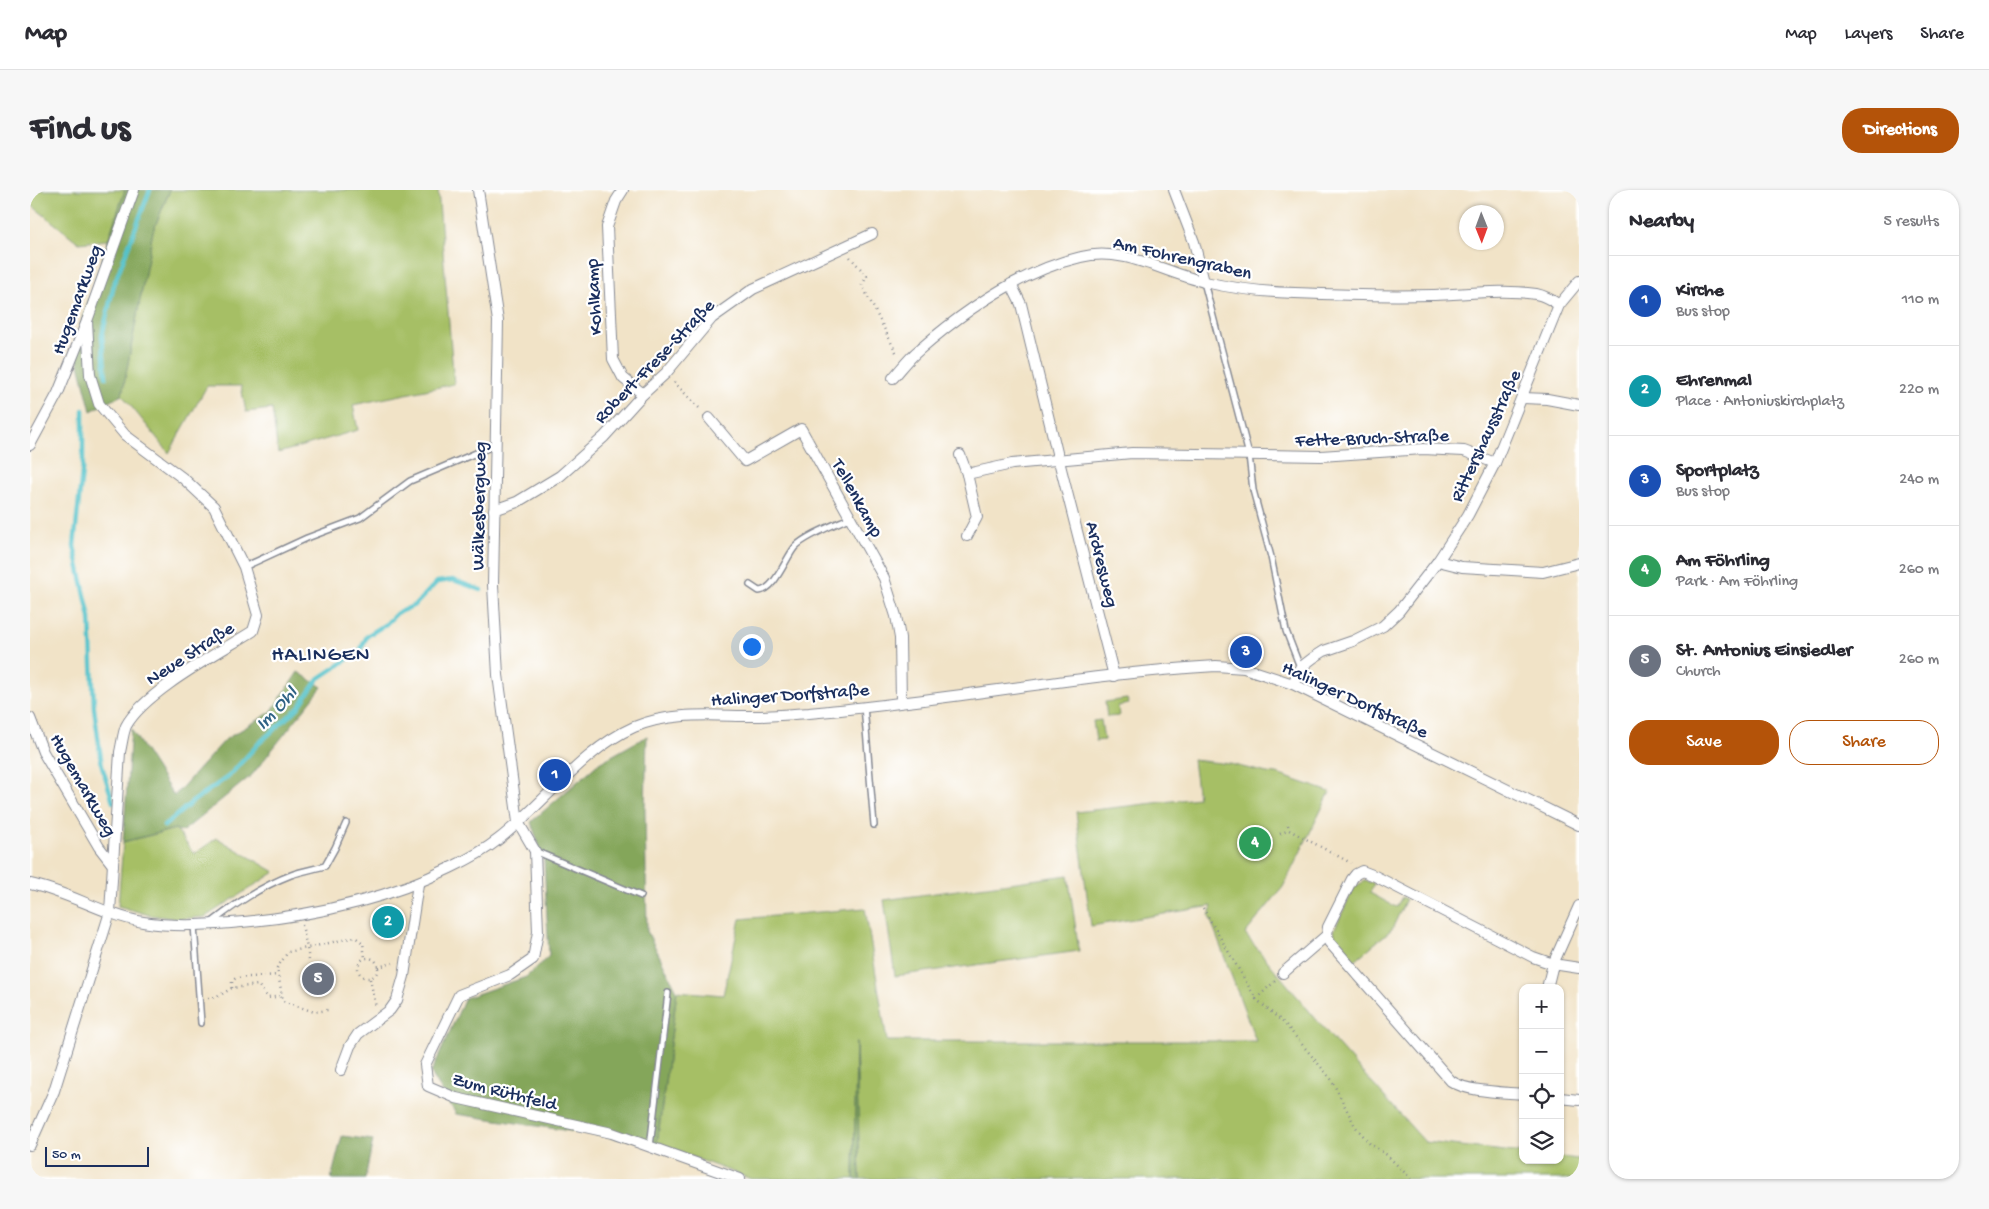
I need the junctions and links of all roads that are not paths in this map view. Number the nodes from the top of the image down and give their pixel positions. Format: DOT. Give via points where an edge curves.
graph roads {
  1 [pos="134,190"];
  2 [pos="478,190"];
  3 [pos="623,190"];
  4 [pos="1174,190"];
  5 [pos="872,234"];
  6 [pos="1579,281"];
  7 [pos="1204,282"];
  8 [pos="1011,284"];
  9 [pos="1560,305"];
  10 [pos="86,321"];
  11 [pos="893,378"];
  12 [pos="643,394"];
  13 [pos="1523,398"];
  14 [pos="1579,405"];
  15 [pos="709,418"];
  16 [pos="30,445"];
  17 [pos="495,445"];
  18 [pos="1249,455"];
  19 [pos="960,456"];
  20 [pos="1059,461"];
  21 [pos="1495,463"];
  22 [pos="967,474"];
  23 [pos="494,510"];
  24 [pos="851,517"];
  25 [pos="967,536"];
  26 [pos="1438,561"];
  27 [pos="1579,563"];
  28 [pos="244,567"];
  29 [pos="750,585"];
  30 [pos="1300,668"];
  31 [pos="1114,676"];
  32 [pos="1293,684"];
  33 [pos="901,702"];
  34 [pos="864,706"];
  35 [pos="30,718"];
  36 [pos="518,822"];
  37 [pos="346,823"];
  38 [pos="874,825"];
  39 [pos="1579,825"];
  40 [pos="535,851"];
  41 [pos="113,865"];
  42 [pos="30,884"];
  43 [pos="418,884"];
  44 [pos="642,896"];
  45 [pos="1579,906"];
  46 [pos="110,912"];
  47 [pos="194,925"];
  48 [pos="208,925"];
  49 [pos="1327,935"];
  50 [pos="1553,964"];
  51 [pos="1579,968"];
  52 [pos="1283,973"];
  53 [pos="1548,984"];
  54 [pos="668,993"];
  55 [pos="201,1023"];
  56 [pos="341,1070"];
  57 [pos="1519,1094"];
  58 [pos="1564,1098"];
  59 [pos="1579,1100"];
  60 [pos="30,1145"];
  61 [pos="650,1147"];
  62 [pos="740,1179"];
  1 -- 10 [label="street, Hugemarkweg"];
  2 -- 17 [label="street, Wälkesbergweg" via="498,321"];
  3 -- 12 [label="street, Kohlkamp" via="607,227 613,359 623,378"];
  4 -- 7 [label="street" via="1194,242"];
  5 -- 12 [label="street, Robert-Frese-Straße" via="753,289 712,318 666,373"];
  6 -- 9 [label="street, Rittershausstraße"];
  7 -- 8 [label="street, Am Fohrengraben" via="1126,257 1101,254 1064,262"];
  7 -- 9 [label="street, Am Fohrengraben" via="1261,292 1370,296 1535,294"];
  7 -- 18 [label="lane"];
  8 -- 11 [label="street, Am Fohrengraben" via="978,304 925,345"];
  8 -- 20 [label="street, Ardresweg" via="1021,304"];
  9 -- 13 [label="street, Rittershausstraße"];
  10 -- 16 [label="street, Hugemarkweg" via="58,393"];
  10 -- 28 [label="street, Neue Straße" via="90,374 99,404 125,435 184,479 214,507"];
  12 -- 23 [label="street, Robert-Frese-Straße" via="604,437 560,476 517,502"];
  13 -- 14 [label="street" via="1547,398"];
  13 -- 21 [label="street, Rittershausstraße"];
  15 -- 24 [label="street, Tellenkamp" via="745,461 801,429"];
  17 -- 23 [label="street, Wälkesbergweg"];
  17 -- 28 [label="lane" via="410,481 360,518"];
  18 -- 20 [label="street, Fette-Bruch-Straße" via="1132,453"];
  18 -- 21 [label="street, Fette-Bruch-Straße" via="1321,456 1423,449 1464,451"];
  18 -- 30 [label="lane" via="1252,490 1271,558 1286,631"];
  19 -- 22 [label="street"];
  20 -- 22 [label="street" via="1012,464"];
  20 -- 31 [label="street, Ardresweg"];
  21 -- 26 [label="street, Rittershausstraße"];
  22 -- 25 [label="street" via="977,517"];
  23 -- 36 [label="street, Wälkesbergweg" via="492,585 498,675"];
  24 -- 29 [label="lane" via="816,533 796,547 765,590 758,591"];
  24 -- 33 [label="street, Tellenkamp" via="884,578 896,616 900,638"];
  26 -- 27 [label="street" via="1462,567 1543,572"];
  26 -- 30 [label="street, Rittershausstraße" via="1399,611 1383,626 1324,651"];
  28 -- 41 [label="street, Neue Straße" via="258,615 253,631 160,690 140,707 126,726 120,752"];
  30 -- 32 [label="street"];
  31 -- 32 [label="street, Halinger Dorfstraße" via="1216,666 1244,668"];
  31 -- 33 [label="street, Halinger Dorfstraße"];
  32 -- 39 [label="street, Halinger Dorfstraße"];
  33 -- 34 [label="street, Halinger Dorfstraße"];
  34 -- 36 [label="street, Halinger Dorfstraße" via="809,713 668,718 635,727 607,744 560,781"];
  34 -- 38 [label="lane"];
  35 -- 41 [label="street, Hugemarkweg" via="43,752"];
  36 -- 40 [label="street, Zum Rüthfeld"];
  36 -- 43 [label="street, Halinger Dorfstraße" via="479,853"];
  37 -- 48 [label="lane" via="325,866 292,875 254,893"];
  40 -- 44 [label="lane"];
  40 -- 61 [label="street, Zum Rüthfeld" via="538,932 533,959 510,975 459,995 425,1065 428,1086 456,1098 612,1133"];
  41 -- 46 [label="street, Neue Straße"];
  42 -- 46 [label="street, Halinger Dorfstraße" via="49,888"];
  43 -- 48 [label="street, Halinger Dorfstraße" via="340,908 266,921"];
  43 -- 56 [label="street" via="404,976 397,1000 390,1010 358,1034"];
  45 -- 50 [label="street"];
  46 -- 47 [label="street, Halinger Dorfstraße" via="142,922"];
  46 -- 60 [label="street, Neue Straße" via="54,1091"];
  47 -- 48 [label="street, Halinger Dorfstraße"];
  47 -- 55 [label="lane"];
  49 -- 50 [label="street" via="1352,879 1362,872"];
  49 -- 52 [label="street"];
  49 -- 57 [label="street" via="1329,942 1451,1081 1466,1088"];
  50 -- 51 [label="street"];
  50 -- 53 [label="street"];
  54 -- 61 [label="lane"];
  58 -- 59 [label="street"];
  61 -- 62 [label="street, Zum Rüthfeld"];
}
